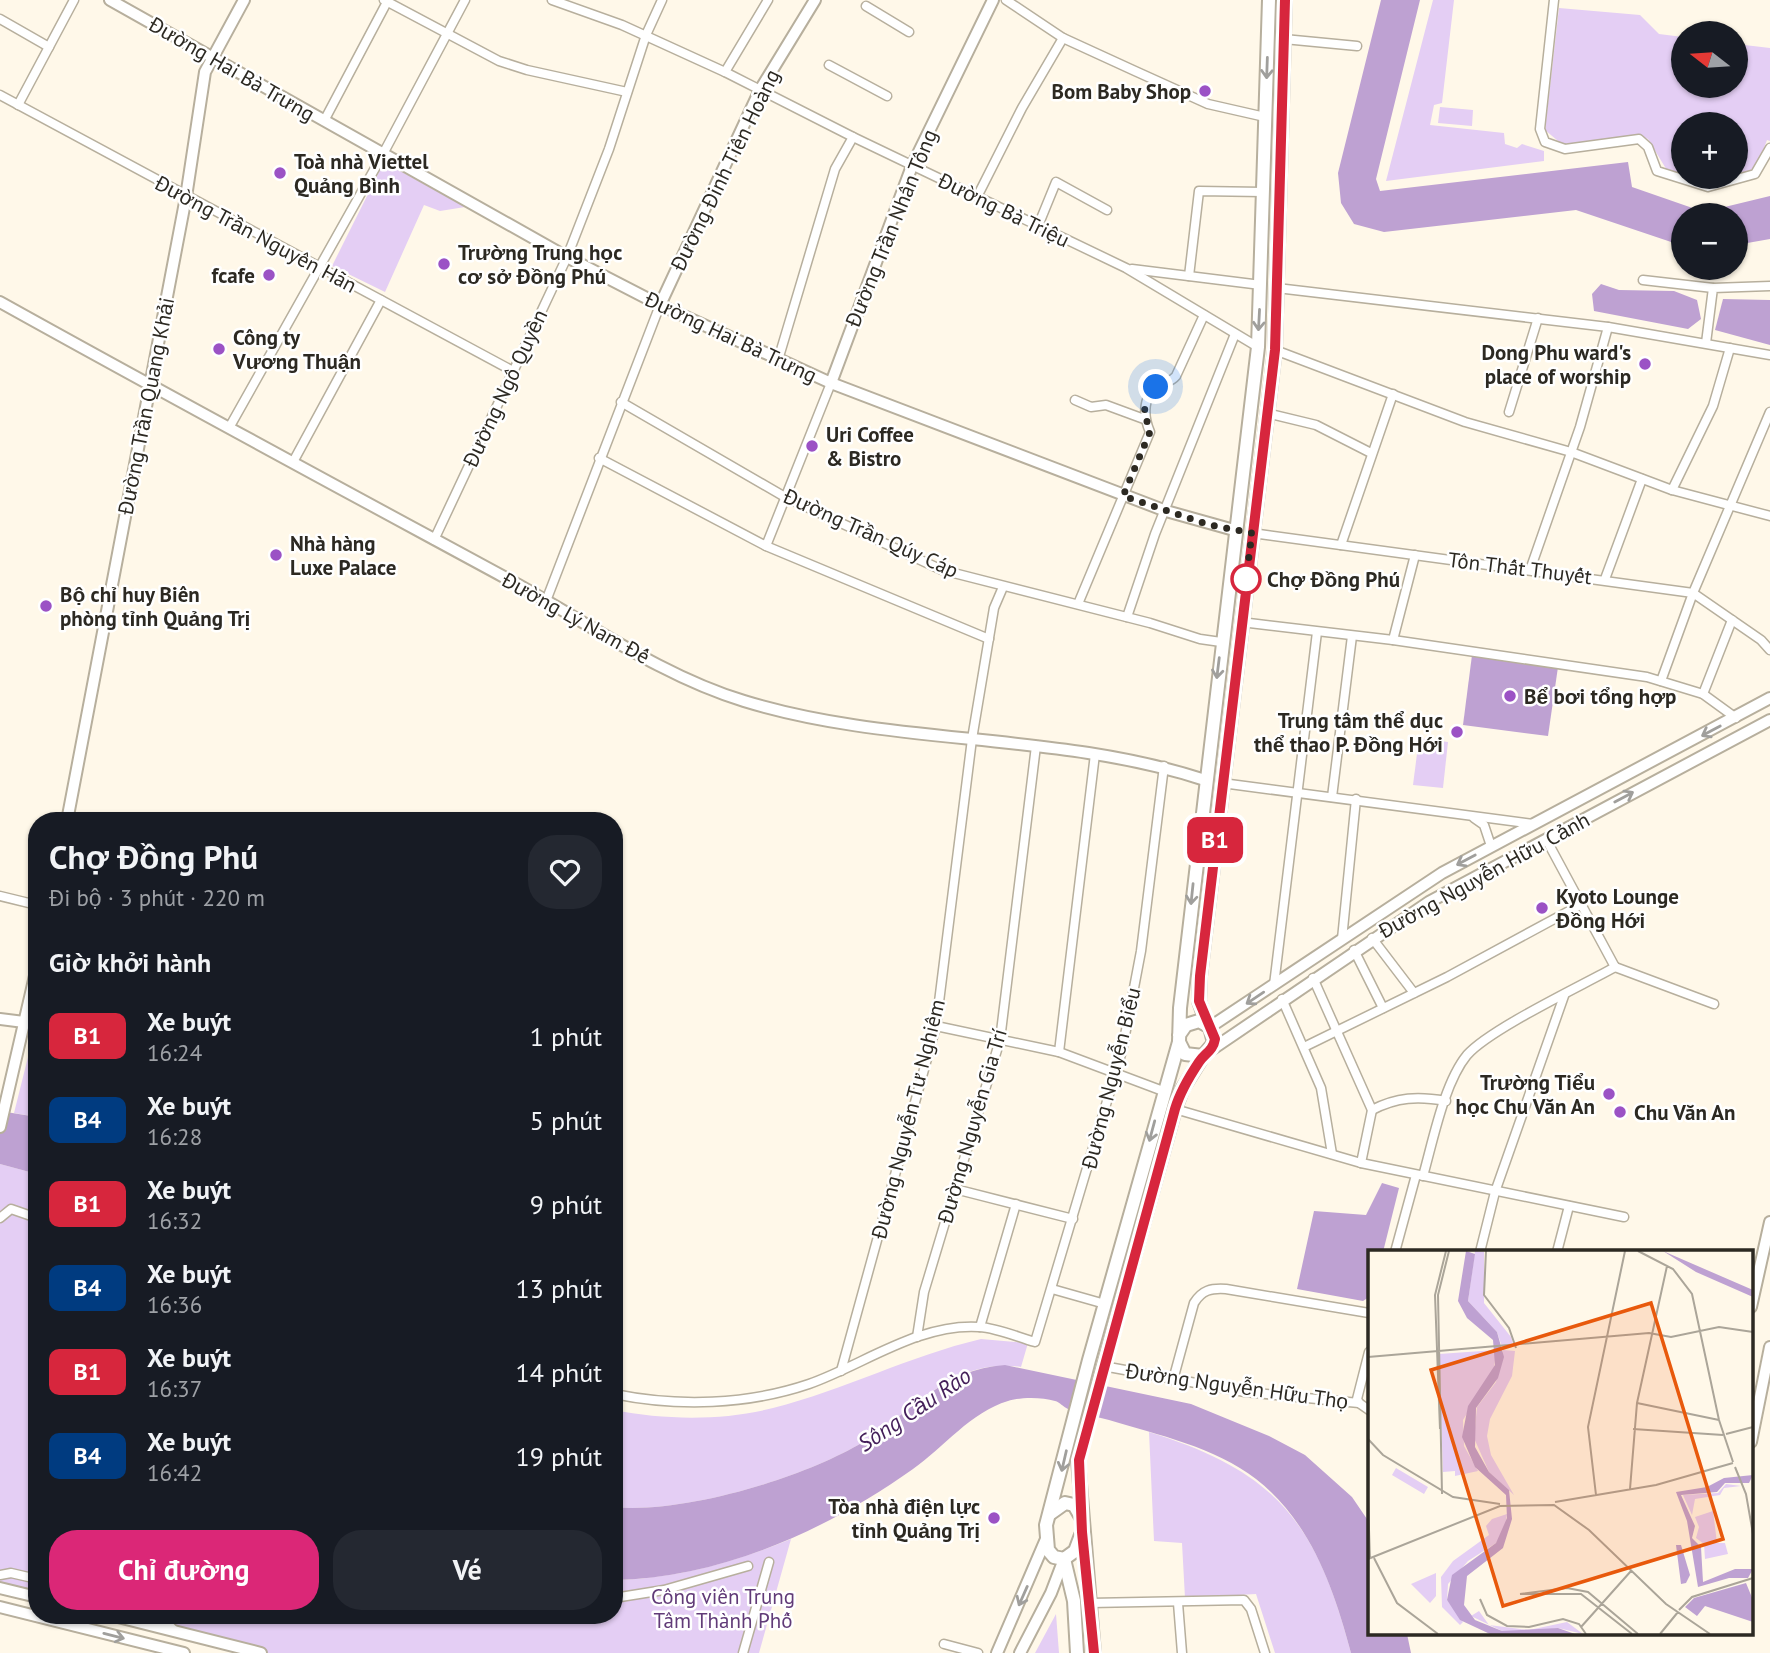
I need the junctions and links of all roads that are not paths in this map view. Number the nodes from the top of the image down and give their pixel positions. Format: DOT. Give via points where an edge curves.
graph roads {
  1 [pos="74,0"];
  2 [pos="110,0"];
  3 [pos="244,0"];
  4 [pos="465,0"];
  5 [pos="552,0"];
  6 [pos="662,0"];
  7 [pos="768,0"];
  8 [pos="815,0"];
  9 [pos="993,0"];
  10 [pos="1006,0"];
  11 [pos="1269,0"];
  12 [pos="1285,0"];
  13 [pos="1554,0"];
  14 [pos="386,1"];
  15 [pos="866,6"];
  16 [pos="0,19"];
  17 [pos="909,32"];
  18 [pos="448,34"];
  19 [pos="646,35"];
  20 [pos="1268,35"];
  21 [pos="1063,38"];
  22 [pos="1284,39"];
  23 [pos="1357,46"];
  24 [pos="49,47"];
  25 [pos="212,57"];
  26 [pos="830,65"];
  27 [pos="726,72"];
  28 [pos="760,90"];
  29 [pos="627,92"];
  30 [pos="0,95"];
  31 [pos="887,96"];
  32 [pos="18,105"];
  33 [pos="1265,117"];
  34 [pos="324,121"];
  35 [pos="853,137"];
  36 [pos="1770,148"];
  37 [pos="383,154"];
  38 [pos="912,166"];
  39 [pos="1264,192"];
  40 [pos="186,197"];
  41 [pos="977,197"];
  42 [pos="1107,210"];
  43 [pos="1038,226"];
  44 [pos="567,257"];
  45 [pos="319,268"];
  46 [pos="1126,268"];
  47 [pos="1189,276"];
  48 [pos="1643,280"];
  49 [pos="1261,285"];
  50 [pos="1770,286"];
  51 [pos="1277,288"];
  52 [pos="1713,288"];
  53 [pos="381,300"];
  54 [pos="0,302"];
  55 [pos="660,305"];
  56 [pos="1203,315"];
  57 [pos="1538,318"];
  58 [pos="1608,327"];
  59 [pos="1235,334"];
  60 [pos="1706,343"];
  61 [pos="1258,347"];
  62 [pos="1730,348"];
  63 [pos="1275,350"];
  64 [pos="1770,355"];
  65 [pos="778,360"];
  66 [pos="513,371"];
  67 [pos="831,383"];
  68 [pos="150,385"];
  69 [pos="1394,394"];
  70 [pos="1075,400"];
  71 [pos="621,402"];
  72 [pos="1509,412"];
  73 [pos="1770,412"];
  74 [pos="1266,413"];
  75 [pos="1144,419"];
  76 [pos="229,428"];
  77 [pos="1571,452"];
  78 [pos="1371,453"];
  79 [pos="599,458"];
  80 [pos="293,463"];
  81 [pos="1642,479"];
  82 [pos="1672,490"];
  83 [pos="1123,496"];
  84 [pos="785,497"];
  85 [pos="1730,505"];
  86 [pos="1166,512"];
  87 [pos="1770,516"];
  88 [pos="1234,530"];
  89 [pos="1252,533"];
  90 [pos="434,540"];
  91 [pos="1341,545"];
  92 [pos="766,546"];
  93 [pos="1415,555"];
  94 [pos="1530,570"];
  95 [pos="1605,579"];
  96 [pos="1003,587"];
  97 [pos="1693,593"];
  98 [pos="546,601"];
  99 [pos="1078,604"];
  100 [pos="1127,617"];
  101 [pos="1732,620"];
  102 [pos="1241,622"];
  103 [pos="1317,632"];
  104 [pos="1352,636"];
  105 [pos="989,639"];
  106 [pos="1393,640"];
  107 [pos="1221,642"];
  108 [pos="1770,650"];
  109 [pos="1661,681"];
  110 [pos="1703,694"];
  111 [pos="1770,698"];
  112 [pos="1736,718"];
  113 [pos="1770,720"];
  114 [pos="972,739"];
  115 [pos="1036,746"];
  116 [pos="1096,754"];
  117 [pos="1164,766"];
  118 [pos="1205,780"];
  119 [pos="1222,783"];
  120 [pos="1296,793"];
  121 [pos="1332,797"];
  122 [pos="1356,799"];
  123 [pos="69,812"];
  124 [pos="1465,814"];
  125 [pos="1533,824"];
  126 [pos="1546,839"];
  127 [pos="1491,846"];
  128 [pos="1498,864"];
  129 [pos="0,896"];
  130 [pos="28,903"];
  131 [pos="1582,904"];
  132 [pos="1372,938"];
  133 [pos="1342,939"];
  134 [pos="1354,950"];
  135 [pos="1615,967"];
  136 [pos="1313,978"];
  137 [pos="1275,985"];
  138 [pos="1414,993"];
  139 [pos="1564,996"];
  140 [pos="1282,999"];
  141 [pos="1714,1003"];
  142 [pos="28,1005"];
  143 [pos="1383,1008"];
  144 [pos="0,1019"];
  145 [pos="24,1022"];
  146 [pos="28,1023"];
  147 [pos="936,1026"];
  148 [pos="1209,1026"];
  149 [pos="1336,1031"];
  150 [pos="1179,1039"];
  151 [pos="1000,1040"];
  152 [pos="1304,1046"];
  153 [pos="1059,1052"];
  154 [pos="1207,1053"];
  155 [pos="1116,1073"];
  156 [pos="1163,1091"];
  157 [pos="1446,1101"];
  158 [pos="1175,1109"];
  159 [pos="1372,1110"];
  160 [pos="0,1127"];
  161 [pos="1332,1154"];
  162 [pos="1361,1163"];
  163 [pos="1419,1175"];
  164 [pos="956,1189"];
  165 [pos="1495,1192"];
  166 [pos="1016,1204"];
  167 [pos="1569,1206"];
  168 [pos="28,1215"];
  169 [pos="0,1217"];
  170 [pos="1624,1217"];
  171 [pos="1073,1219"];
  172 [pos="1770,1222"];
  173 [pos="1767,1245"];
  174 [pos="1396,1250"];
  175 [pos="1480,1250"];
  176 [pos="1558,1250"];
  177 [pos="1052,1289"];
  178 [pos="1752,1303"];
  179 [pos="1105,1304"];
  180 [pos="1368,1313"];
  181 [pos="980,1327"];
  182 [pos="917,1337"];
  183 [pos="1770,1348"];
  184 [pos="1368,1356"];
  185 [pos="841,1371"];
  186 [pos="1102,1371"];
  187 [pos="1173,1380"];
  188 [pos="623,1395"];
  189 [pos="1359,1403"];
  190 [pos="1368,1409"];
  191 [pos="1752,1437"];
  192 [pos="1051,1513"];
  193 [pos="1081,1517"];
  194 [pos="1082,1532"];
  195 [pos="1046,1539"];
  196 [pos="1063,1559"];
  197 [pos="769,1562"];
  198 [pos="748,1566"];
  199 [pos="0,1575"];
  200 [pos="28,1577"];
  201 [pos="0,1588"];
  202 [pos="28,1595"];
  203 [pos="623,1597"];
  204 [pos="1090,1603"];
  205 [pos="1178,1603"];
  206 [pos="0,1607"];
  207 [pos="28,1614"];
  208 [pos="68,1624"];
  209 [pos="145,1624"];
  210 [pos="168,1624"];
  211 [pos="177,1632"];
  212 [pos="944,1644"];
  213 [pos="184,1653"];
  214 [pos="261,1653"];
  215 [pos="743,1653"];
  216 [pos="978,1653"];
  217 [pos="997,1653"];
  218 [pos="1020,1653"];
  219 [pos="1077,1653"];
  220 [pos="1094,1653"];
  221 [pos="1182,1653"];
  222 [pos="1265,1653"];
  1 -- 24 [label="street"];
  2 -- 25 [label="street, Đường Hai Bà Trưng"];
  3 -- 25 [label="street, Đường Trần Quang Khải"];
  4 -- 18 [label="street"];
  5 -- 19 [label="street, Đường Bà Triệu"];
  6 -- 19 [label="street, Đường Ngô Quyền"];
  7 -- 27 [label="street"];
  8 -- 28 [label="street, Đường Đinh Tiên Hoàng"];
  9 -- 38 [label="street, Đường Trần Nhân Tông"];
  10 -- 21 [label="street"];
  11 -- 20 [label="main road"];
  12 -- 22 [label="main road"];
  13 -- 36 [label="street" via="1540,129 1545,142 1558,149 1643,141 1657,171 1707,187 1755,173"];
  14 -- 18 [label="street"];
  14 -- 34 [label="street"];
  15 -- 17 [label="street"];
  16 -- 24 [label="street"];
  18 -- 29 [label="street" via="527,71"];
  18 -- 37 [label="street"];
  19 -- 27 [label="street, Đường Bà Triệu"];
  19 -- 29 [label="street, Đường Ngô Quyền"];
  20 -- 22 [label="main road"];
  20 -- 33 [label="main road, one-way"];
  21 -- 33 [label="street" via="1208,104"];
  21 -- 41 [label="street"];
  22 -- 23 [label="street"];
  22 -- 51 [label="main road"];
  24 -- 32 [label="street"];
  25 -- 34 [label="street, Đường Hai Bà Trưng"];
  25 -- 40 [label="street, Đường Trần Quang Khải" via="202,85"];
  26 -- 31 [label="street"];
  27 -- 28 [label="street, Đường Bà Triệu"];
  28 -- 35 [label="street, Đường Bà Triệu"];
  28 -- 55 [label="street, Đường Đinh Tiên Hoàng"];
  29 -- 44 [label="street, Đường Ngô Quyền"];
  30 -- 32 [label="street, Đường Trần Nguyên Hãn"];
  32 -- 40 [label="street, Đường Trần Nguyên Hãn"];
  33 -- 39 [label="main road"];
  34 -- 37 [label="street, Đường Hai Bà Trưng"];
  35 -- 38 [label="street, Đường Bà Triệu"];
  35 -- 65 [label="street" via="835,169"];
  37 -- 44 [label="street, Đường Hai Bà Trưng"];
  37 -- 45 [label="street"];
  38 -- 41 [label="street, Đường Bà Triệu"];
  38 -- 67 [label="street, Đường Trần Nhân Tông"];
  39 -- 47 [label="street" via="1199,191"];
  39 -- 49 [label="main road"];
  40 -- 45 [label="street, Đường Trần Nguyên Hãn"];
  40 -- 68 [label="street, Đường Trần Quang Khải"];
  41 -- 43 [label="street, Đường Bà Triệu"];
  42 -- 43 [label="street" via="1056,182"];
  43 -- 46 [label="street, Đường Bà Triệu"];
  44 -- 55 [label="street, Đường Hai Bà Trưng"];
  44 -- 66 [label="street, Đường Ngô Quyền"];
  45 -- 53 [label="street, Đường Trần Nguyên Hãn"];
  45 -- 76 [label="street"];
  46 -- 47 [label="street"];
  46 -- 56 [label="street, Đường Bà Triệu"];
  47 -- 49 [label="street"];
  48 -- 52 [label="street"];
  49 -- 51 [label="main road"];
  49 -- 61 [label="main road, one-way"];
  50 -- 52 [label="street"];
  51 -- 57 [label="street"];
  51 -- 63 [label="main road"];
  52 -- 60 [label="street"];
  53 -- 66 [label="street, Đường Trần Nguyên Hãn"];
  53 -- 80 [label="street"];
  54 -- 68 [label="street, Đường Lý Nam Đế"];
  55 -- 65 [label="street, Đường Hai Bà Trưng"];
  55 -- 71 [label="street"];
  56 -- 59 [label="street, Đường Bà Triệu"];
  56 -- 75 [label="street" via="1176,376 1156,387 1147,399"];
  57 -- 58 [label="street"];
  57 -- 72 [label="street"];
  58 -- 60 [label="street"];
  58 -- 77 [label="street"];
  59 -- 61 [label="street, Đường Bà Triệu"];
  59 -- 86 [label="street"];
  60 -- 62 [label="street"];
  61 -- 88 [label="main road"];
  62 -- 64 [label="street"];
  62 -- 82 [label="street" via="1713,406"];
  63 -- 69 [label="street"];
  63 -- 74 [label="main road"];
  65 -- 67 [label="street, Đường Hai Bà Trưng"];
  66 -- 90 [label="street, Đường Ngô Quyền"];
  67 -- 83 [label="street, Đường Hai Bà Trưng"];
  67 -- 84 [label="street"];
  68 -- 76 [label="street, Đường Lý Nam Đế"];
  68 -- 123 [label="street, Đường Trần Quang Khải"];
  69 -- 77 [label="street" via="1465,422"];
  69 -- 78 [label="street"];
  70 -- 75 [label="street"];
  71 -- 79 [label="street"];
  71 -- 84 [label="street, Đường Trần Qúy Cáp"];
  73 -- 85 [label="street"];
  74 -- 78 [label="street" via="1316,425"];
  74 -- 89 [label="main road"];
  75 -- 83 [label="street" via="1150,432"];
  76 -- 80 [label="street, Đường Lý Nam Đế"];
  77 -- 81 [label="street"];
  77 -- 94 [label="street"];
  78 -- 91 [label="street"];
  79 -- 92 [label="street"];
  79 -- 98 [label="street"];
  80 -- 90 [label="street, Đường Lý Nam Đế"];
  81 -- 82 [label="street"];
  81 -- 95 [label="street"];
  82 -- 85 [label="street"];
  83 -- 86 [label="street, Đường Hai Bà Trưng"];
  83 -- 99 [label="street"];
  84 -- 92 [label="street"];
  84 -- 96 [label="street, Đường Trần Qúy Cáp" via="942,570"];
  85 -- 87 [label="street"];
  85 -- 97 [label="street"];
  86 -- 88 [label="street, Đường Hai Bà Trưng"];
  86 -- 100 [label="street"];
  88 -- 89 [label="main road"];
  88 -- 107 [label="main road"];
  89 -- 91 [label="street, Tôn Thất Thuyết"];
  89 -- 102 [label="main road"];
  90 -- 98 [label="street, Đường Lý Nam Đế"];
  91 -- 93 [label="street, Tôn Thất Thuyết"];
  92 -- 105 [label="street"];
  93 -- 94 [label="street, Tôn Thất Thuyết"];
  93 -- 106 [label="street"];
  94 -- 95 [label="street, Tôn Thất Thuyết"];
  95 -- 97 [label="street, Tôn Thất Thuyết"];
  96 -- 99 [label="street, Đường Trần Qúy Cáp"];
  96 -- 105 [label="street, Đường Nguyễn Tư Nghiêm"];
  97 -- 101 [label="street, Tôn Thất Thuyết"];
  97 -- 109 [label="street"];
  98 -- 114 [label="street, Đường Lý Nam Đế" via="644,657 741,701 845,725"];
  99 -- 100 [label="street, Đường Trần Qúy Cáp"];
  100 -- 107 [label="street, Đường Trần Qúy Cáp"];
  101 -- 108 [label="street, Tôn Thất Thuyết"];
  101 -- 110 [label="street"];
  102 -- 103 [label="street"];
  102 -- 119 [label="main road"];
  103 -- 104 [label="street"];
  103 -- 120 [label="street"];
  104 -- 106 [label="street"];
  104 -- 121 [label="street"];
  105 -- 114 [label="street, Đường Nguyễn Tư Nghiêm"];
  106 -- 109 [label="street"];
  107 -- 118 [label="main road, one-way"];
  109 -- 110 [label="street"];
  110 -- 112 [label="street"];
  111 -- 112 [label="street, Đường Nguyễn Hữu Cảnh"];
  112 -- 125 [label="street, Đường Nguyễn Hữu Cảnh, one-way"];
  126 -- 113 [label="street, Đường Nguyễn Hữu Cảnh, one-way"];
  114 -- 115 [label="street, Đường Lý Nam Đế"];
  114 -- 147 [label="street, Đường Nguyễn Tư Nghiêm"];
  115 -- 116 [label="street, Đường Lý Nam Đế"];
  115 -- 151 [label="street, Đường Nguyễn Gia Trí"];
  116 -- 117 [label="street, Đường Lý Nam Đế"];
  116 -- 153 [label="street"];
  117 -- 118 [label="street, Đường Lý Nam Đế"];
  117 -- 155 [label="street, Đường Nguyễn Biểu" via="1141,951"];
  118 -- 119 [label="main road"];
  118 -- 150 [label="main road, one-way"];
  119 -- 120 [label="street"];
  119 -- 148 [label="main road" via="1200,976 1199,1001"];
  120 -- 121 [label="street"];
  120 -- 137 [label="street"];
  121 -- 122 [label="street"];
  122 -- 124 [label="street"];
  122 -- 133 [label="street"];
  124 -- 125 [label="street"];
  124 -- 127 [label="street" via="1482,822"];
  125 -- 126 [label="street"];
  125 -- 127 [label="street, Đường Nguyễn Hữu Cảnh"];
  126 -- 128 [label="street, Đường Nguyễn Hữu Cảnh"];
  126 -- 131 [label="street"];
  127 -- 128 [label="street"];
  127 -- 133 [label="street, Đường Nguyễn Hữu Cảnh, one-way" via="1418,887"];
  128 -- 132 [label="street, Đường Nguyễn Hữu Cảnh"];
  129 -- 130 [label="street"];
  131 -- 135 [label="street"];
  131 -- 138 [label="street"];
  132 -- 134 [label="street, Đường Nguyễn Hữu Cảnh"];
  132 -- 138 [label="street"];
  133 -- 137 [label="street, Đường Nguyễn Hữu Cảnh"];
  134 -- 136 [label="street, Đường Nguyễn Hữu Cảnh"];
  134 -- 143 [label="street"];
  135 -- 139 [label="street"];
  135 -- 141 [label="street"];
  136 -- 140 [label="street, Đường Nguyễn Hữu Cảnh"];
  136 -- 149 [label="street"];
  137 -- 148 [label="street, Đường Nguyễn Hữu Cảnh, one-way"];
  138 -- 143 [label="street"];
  139 -- 157 [label="street" via="1490,1037 1468,1055"];
  139 -- 165 [label="street"];
  140 -- 152 [label="street"];
  140 -- 154 [label="street, Đường Nguyễn Hữu Cảnh"];
  142 -- 145 [label="street"];
  143 -- 149 [label="street"];
  144 -- 145 [label="street"];
  145 -- 146 [label="street"];
  145 -- 160 [label="street"];
  147 -- 151 [label="street"];
  147 -- 185 [label="street, Đường Nguyễn Tư Nghiêm"];
  148 -- 150 [label="main road" via="1190,1022"];
  148 -- 154 [label="main road" via="1215,1039"];
  149 -- 152 [label="street"];
  149 -- 159 [label="street"];
  150 -- 154 [label="main road" via="1185,1054"];
  150 -- 156 [label="main road"];
  151 -- 153 [label="street"];
  151 -- 164 [label="street, Đường Nguyễn Gia Trí"];
  152 -- 161 [label="street" via="1321,1088"];
  153 -- 155 [label="street"];
  154 -- 158 [label="main road"];
  155 -- 156 [label="street"];
  155 -- 171 [label="street, Đường Nguyễn Biểu"];
  156 -- 179 [label="main road, one-way"];
  157 -- 159 [label="street" via="1412,1097"];
  157 -- 163 [label="street"];
  158 -- 161 [label="street"];
  158 -- 186 [label="main road"];
  159 -- 162 [label="street"];
  161 -- 162 [label="street"];
  162 -- 163 [label="street"];
  163 -- 165 [label="street"];
  163 -- 174 [label="street"];
  164 -- 166 [label="street"];
  164 -- 182 [label="street, Đường Nguyễn Gia Trí" via="924,1292"];
  165 -- 167 [label="street"];
  165 -- 175 [label="street"];
  166 -- 171 [label="street"];
  166 -- 181 [label="street"];
  167 -- 170 [label="street"];
  167 -- 176 [label="street"];
  168 -- 169 [label="street" via="11,1209"];
  171 -- 177 [label="street, Đường Nguyễn Biểu"];
  172 -- 173 [label="street"];
  173 -- 178 [label="street"];
  177 -- 179 [label="street"];
  177 -- 181 [label="street, Đường Nguyễn Biểu" via="1035,1342"];
  179 -- 192 [label="main road, one-way"];
  180 -- 187 [label="street" via="1210,1289 1194,1303"];
  181 -- 182 [label="street"];
  182 -- 185 [label="street"];
  183 -- 191 [label="street"];
  184 -- 189 [label="street"];
  185 -- 188 [label="street" via="807,1384 735,1400 675,1403"];
  186 -- 187 [label="street, Đường Nguyễn Hữu Thọ"];
  186 -- 193 [label="main road" via="1079,1460"];
  187 -- 189 [label="street, Đường Nguyễn Hữu Thọ"];
  189 -- 190 [label="street, Đường Nguyễn Hữu Thọ"];
  192 -- 193 [label="main road" via="1070,1503"];
  192 -- 195 [label="main road"];
  193 -- 194 [label="main road"];
  194 -- 196 [label="main road" via="1075,1551"];
  194 -- 204 [label="main road"];
  195 -- 196 [label="main road" via="1050,1554"];
  195 -- 217 [label="street, one-way"];
  196 -- 218 [label="street"];
  196 -- 219 [label="main road" via="1074,1601"];
  197 -- 215 [label="street"];
  198 -- 203 [label="street"];
  199 -- 200 [label="street"];
  201 -- 202 [label="street"];
  204 -- 205 [label="street"];
  204 -- 220 [label="main road"];
  205 -- 221 [label="street"];
  205 -- 222 [label="street" via="1244,1600"];
  206 -- 207 [label="street, one-way"];
  208 -- 213 [label="street, one-way"];
  209 -- 211 [label="street"];
  210 -- 211 [label="street"];
  211 -- 214 [label="street"];
  212 -- 216 [label="street"];
}
